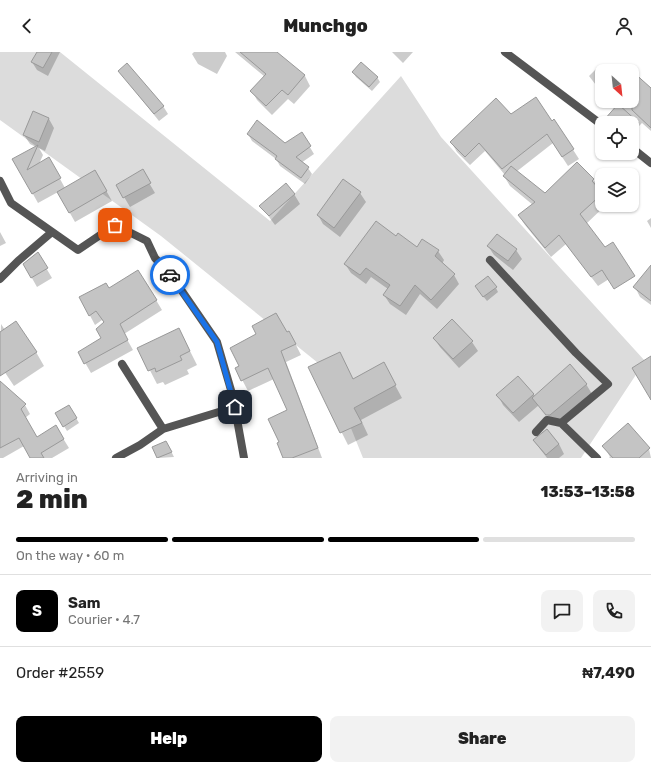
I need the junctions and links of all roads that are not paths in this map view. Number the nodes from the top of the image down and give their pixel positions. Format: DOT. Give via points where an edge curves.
graph roads {
  1 [pos="505,52"];
  2 [pos="595,120"];
  3 [pos="639,154"];
  4 [pos="651,163"];
  5 [pos="0,181"];
  6 [pos="52,232"];
  7 [pos="490,260"];
  8 [pos="0,279"];
  9 [pos="122,364"];
  10 [pos="235,407"];
  11 [pos="561,423"];
  12 [pos="162,429"];
  13 [pos="536,432"];
  14 [pos="116,458"];
  15 [pos="244,458"];
  16 [pos="597,458"];
  1 -- 2 [label="street"];
  3 -- 4 [label="street"];
  5 -- 6 [label="street" via="11,203"];
  6 -- 8 [label="street"];
  6 -- 10 [label="street" via="78,250 115,225 147,241 155,258 173,278 217,342"];
  7 -- 11 [label="street" via="608,384"];
  9 -- 12 [label="street"];
  10 -- 12 [label="street"];
  10 -- 15 [label="street"];
  11 -- 13 [label="street" via="547,420"];
  11 -- 16 [label="street"];
  12 -- 14 [label="street"];
}
